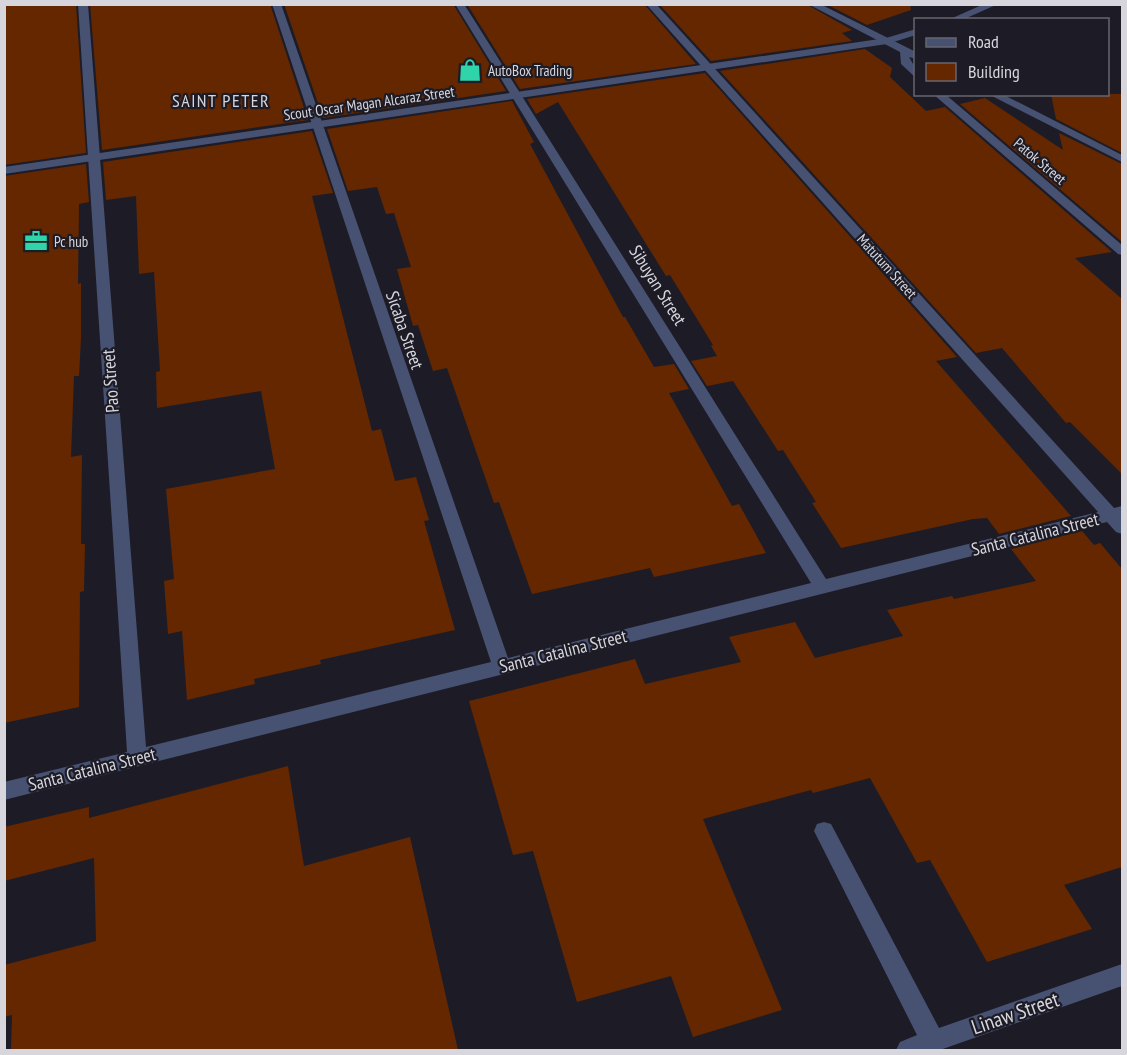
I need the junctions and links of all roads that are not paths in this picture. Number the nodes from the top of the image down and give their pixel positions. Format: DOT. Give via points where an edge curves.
graph roads {
  1 [pos="83,4"];
  2 [pos="276,4"];
  3 [pos="459,4"];
  4 [pos="650,4"];
  5 [pos="812,4"];
  6 [pos="994,4"];
  7 [pos="957,18"];
  8 [pos="914,32"];
  9 [pos="887,41"];
  10 [pos="905,51"];
  11 [pos="914,56"];
  12 [pos="708,68"];
  13 [pos="914,74"];
  14 [pos="940,96"];
  15 [pos="997,96"];
  16 [pos="518,97"];
  17 [pos="317,125"];
  18 [pos="93,157"];
  19 [pos="1122,159"];
  20 [pos="4,171"];
  21 [pos="1122,251"];
  22 [pos="1119,518"];
  23 [pos="822,587"];
  24 [pos="502,667"];
  25 [pos="137,758"];
  26 [pos="4,791"];
  27 [pos="824,831"];
  28 [pos="1122,975"];
  29 [pos="933,1041"];
  30 [pos="908,1050"];
  1 -- 18 [label="street, Pao Street"];
  2 -- 17 [label="street, Sicaba Street"];
  3 -- 16 [label="street, Sibuyan Street"];
  4 -- 12 [label="street, Matutum Street"];
  5 -- 9 [label="street"];
  6 -- 7 [label="street"];
  8 -- 9 [label="street, Scout Oscar Magan Alcaraz Street"];
  9 -- 10 [label="street"];
  9 -- 12 [label="street, Scout Oscar Magan Alcaraz Street"];
  10 -- 11 [label="street"];
  10 -- 13 [label="street" via="906,65"];
  12 -- 16 [label="street, Scout Oscar Magan Alcaraz Street"];
  12 -- 22 [label="street, Matutum Street"];
  14 -- 21 [label="street, Patok Street"];
  15 -- 19 [label="street"];
  16 -- 17 [label="street, Scout Oscar Magan Alcaraz Street"];
  16 -- 23 [label="street, Sibuyan Street"];
  17 -- 18 [label="street, Scout Oscar Magan Alcaraz Street"];
  17 -- 24 [label="street, Sicaba Street"];
  18 -- 20 [label="street, Scout Oscar Magan Alcaraz Street"];
  18 -- 25 [label="street, Pao Street"];
  22 -- 23 [label="street, Santa Catalina Street"];
  23 -- 24 [label="street, Santa Catalina Street"];
  24 -- 25 [label="street, Santa Catalina Street"];
  25 -- 26 [label="street, Santa Catalina Street"];
  27 -- 29 [label="street"];
  28 -- 29 [label="street, Linaw Street"];
  29 -- 30 [label="street, Linaw Street"];
}
